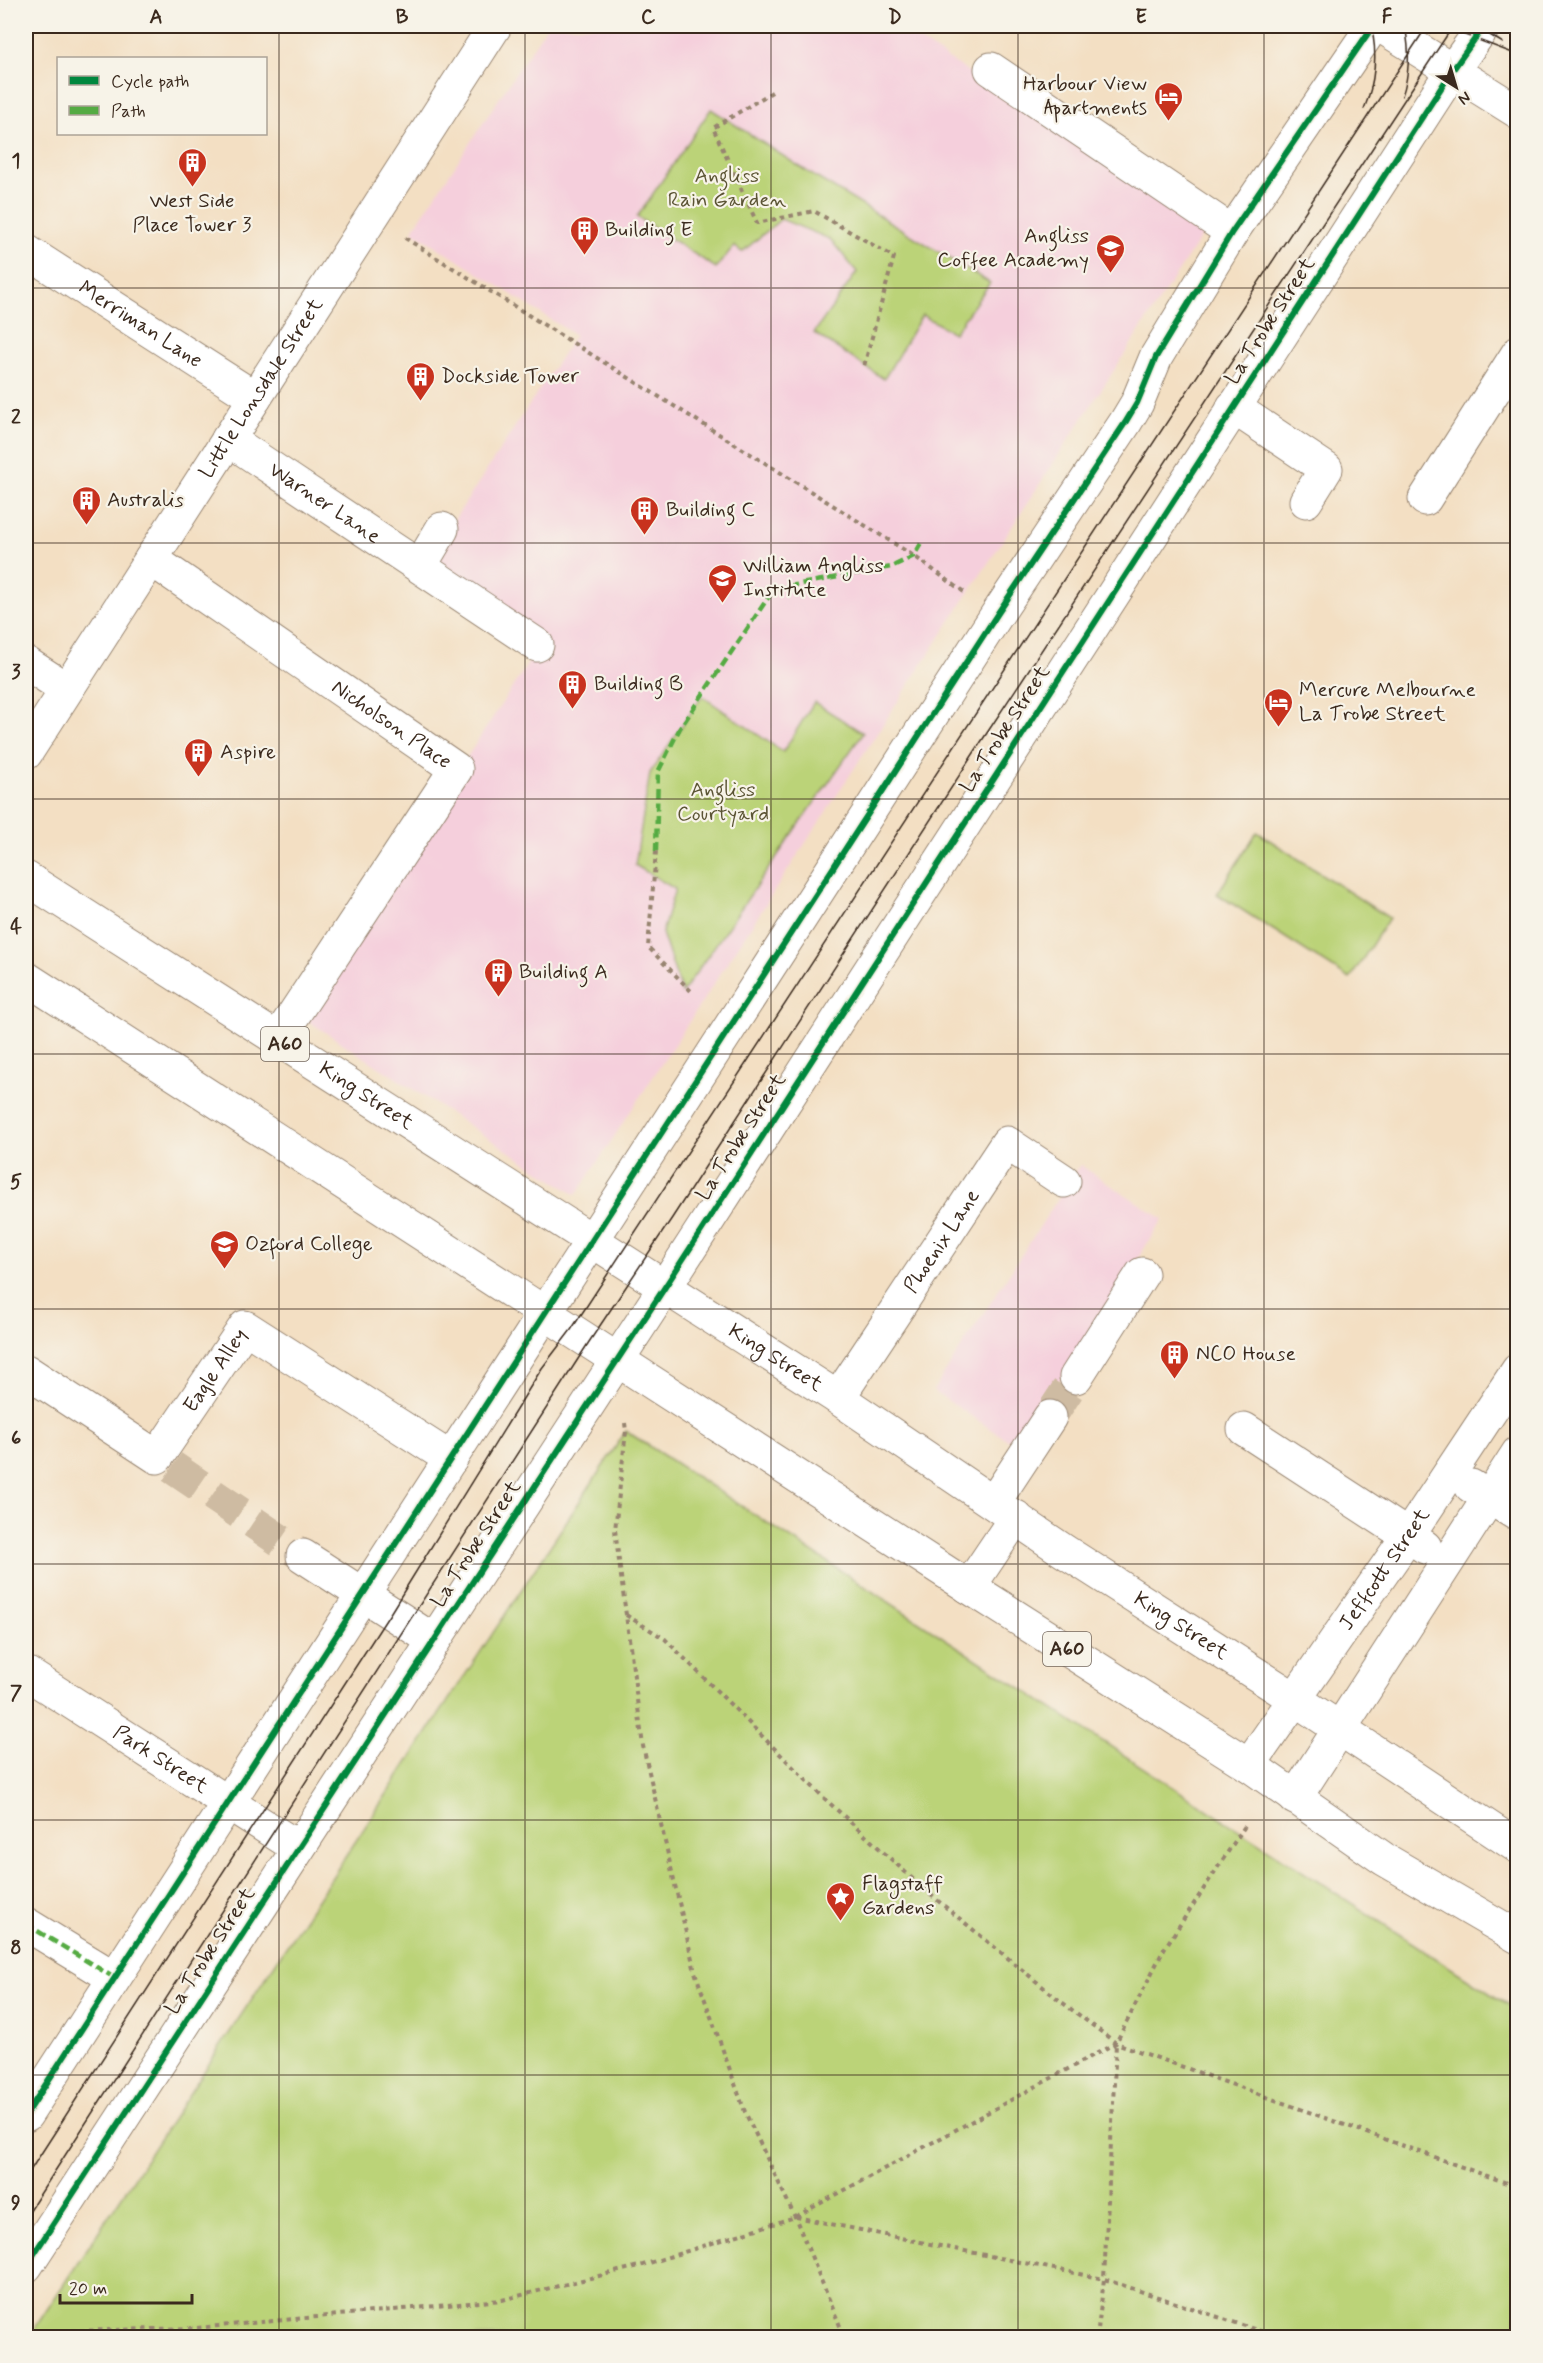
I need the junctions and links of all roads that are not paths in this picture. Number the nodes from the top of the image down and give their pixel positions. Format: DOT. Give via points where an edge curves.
graph roads {
  1 [pos="495,26"];
  2 [pos="1373,26"];
  3 [pos="1381,26"];
  4 [pos="1484,26"];
  5 [pos="991,69"];
  6 [pos="1452,71"];
  7 [pos="1518,112"];
  8 [pos="1232,232"];
  9 [pos="26,251"];
  10 [pos="1518,353"];
  11 [pos="255,399"];
  12 [pos="1233,407"];
  13 [pos="228,439"];
  14 [pos="1425,499"];
  15 [pos="1306,501"];
  16 [pos="442,529"];
  17 [pos="150,559"];
  18 [pos="420,566"];
  19 [pos="537,645"];
  20 [pos="26,663"];
  21 [pos="66,689"];
  22 [pos="26,753"];
  23 [pos="26,878"];
  24 [pos="26,978"];
  25 [pos="277,1040"];
  26 [pos="1065,1181"];
  27 [pos="592,1240"];
  28 [pos="1142,1274"];
  29 [pos="665,1287"];
  30 [pos="544,1313"];
  31 [pos="617,1360"];
  32 [pos="1518,1370"];
  33 [pos="26,1371"];
  34 [pos="1076,1377"];
  35 [pos="838,1398"];
  36 [pos="1050,1417"];
  37 [pos="1244,1429"];
  38 [pos="1518,1454"];
  39 [pos="451,1459"];
  40 [pos="1449,1473"];
  41 [pos="1489,1497"];
  42 [pos="1005,1510"];
  43 [pos="1518,1515"];
  44 [pos="1408,1536"];
  45 [pos="303,1556"];
  46 [pos="1447,1561"];
  47 [pos="969,1587"];
  48 [pos="362,1594"];
  49 [pos="433,1640"];
  50 [pos="26,1673"];
  51 [pos="1295,1699"];
  52 [pos="1339,1728"];
  53 [pos="1250,1765"];
  54 [pos="1295,1798"];
  55 [pos="228,1802"];
  56 [pos="297,1847"];
  57 [pos="1518,1847"];
  58 [pos="26,1924"];
  59 [pos="1518,1937"];
  60 [pos="113,1977"];
  61 [pos="26,2115"];
  62 [pos="26,2266"];
  1 -- 11 [label="main road, Little Lonsdale Street"];
  2 -- 8 [label="main road"];
  3 -- 6 [label="main road"];
  4 -- 6 [label="main road, La Trobe Street"];
  5 -- 8 [label="main road"];
  6 -- 7 [label="main road"];
  6 -- 12 [label="main road, La Trobe Street"];
  8 -- 27 [label="main road" via="1155,357 1125,423"];
  9 -- 11 [label="main road, Merriman Lane"];
  10 -- 14 [label="main road"];
  11 -- 13 [label="main road, Little Lonsdale Street"];
  12 -- 15 [label="main road" via="1326,469"];
  12 -- 29 [label="main road, La Trobe Street"];
  13 -- 17 [label="main road, Little Lonsdale Street"];
  13 -- 18 [label="main road, Warner Lane"];
  16 -- 18 [label="main road"];
  17 -- 21 [label="main road, Little Lonsdale Street"];
  17 -- 25 [label="main road, Nicholson Place" via="456,769"];
  18 -- 19 [label="main road, Warner Lane"];
  20 -- 21 [label="main road"];
  21 -- 22 [label="main road, Little Lonsdale Street"];
  23 -- 25 [label="main road, King Street / A60"];
  24 -- 30 [label="main road, A60"];
  25 -- 27 [label="main road, King Street / A60"];
  26 -- 35 [label="main road, Phoenix Lane" via="1007,1143"];
  27 -- 29 [label="main road, King Street / A60"];
  27 -- 30 [label="main road"];
  28 -- 34 [label="main road"];
  29 -- 31 [label="main road, La Trobe Street"];
  29 -- 35 [label="main road, King Street / A60"];
  30 -- 31 [label="main road, A60"];
  30 -- 39 [label="main road"];
  31 -- 47 [label="main road, A60"];
  31 -- 49 [label="main road, La Trobe Street"];
  32 -- 40 [label="main road, Jeffcott Street"];
  33 -- 39 [label="main road, Eagle Alley" via="165,1462 245,1327"];
  35 -- 42 [label="main road, King Street / A60"];
  36 -- 42 [label="main road"];
  37 -- 44 [label="main road"];
  38 -- 41 [label="main road"];
  39 -- 48 [label="main road"];
  40 -- 41 [label="main road"];
  40 -- 44 [label="main road, Jeffcott Street"];
  41 -- 43 [label="main road"];
  41 -- 46 [label="main road"];
  42 -- 47 [label="main road"];
  42 -- 51 [label="main road, King Street / A60"];
  44 -- 46 [label="main road"];
  44 -- 51 [label="main road, Jeffcott Street"];
  45 -- 48 [label="main road"];
  46 -- 52 [label="main road"];
  47 -- 53 [label="main road, A60"];
  48 -- 49 [label="main road"];
  48 -- 55 [label="main road"];
  49 -- 56 [label="main road, La Trobe Street"];
  50 -- 55 [label="main road, Park Street"];
  51 -- 52 [label="main road, King Street / A60"];
  51 -- 53 [label="main road, Jeffcott Street"];
  52 -- 54 [label="main road"];
  52 -- 57 [label="main road, King Street / A60"];
  53 -- 54 [label="main road, A60"];
  54 -- 59 [label="main road, A60" via="1384,1859"];
  55 -- 56 [label="main road, Park Street"];
  55 -- 60 [label="main road"];
  56 -- 62 [label="main road, La Trobe Street"];
  58 -- 60 [label="main road"];
  60 -- 61 [label="main road"];
}
